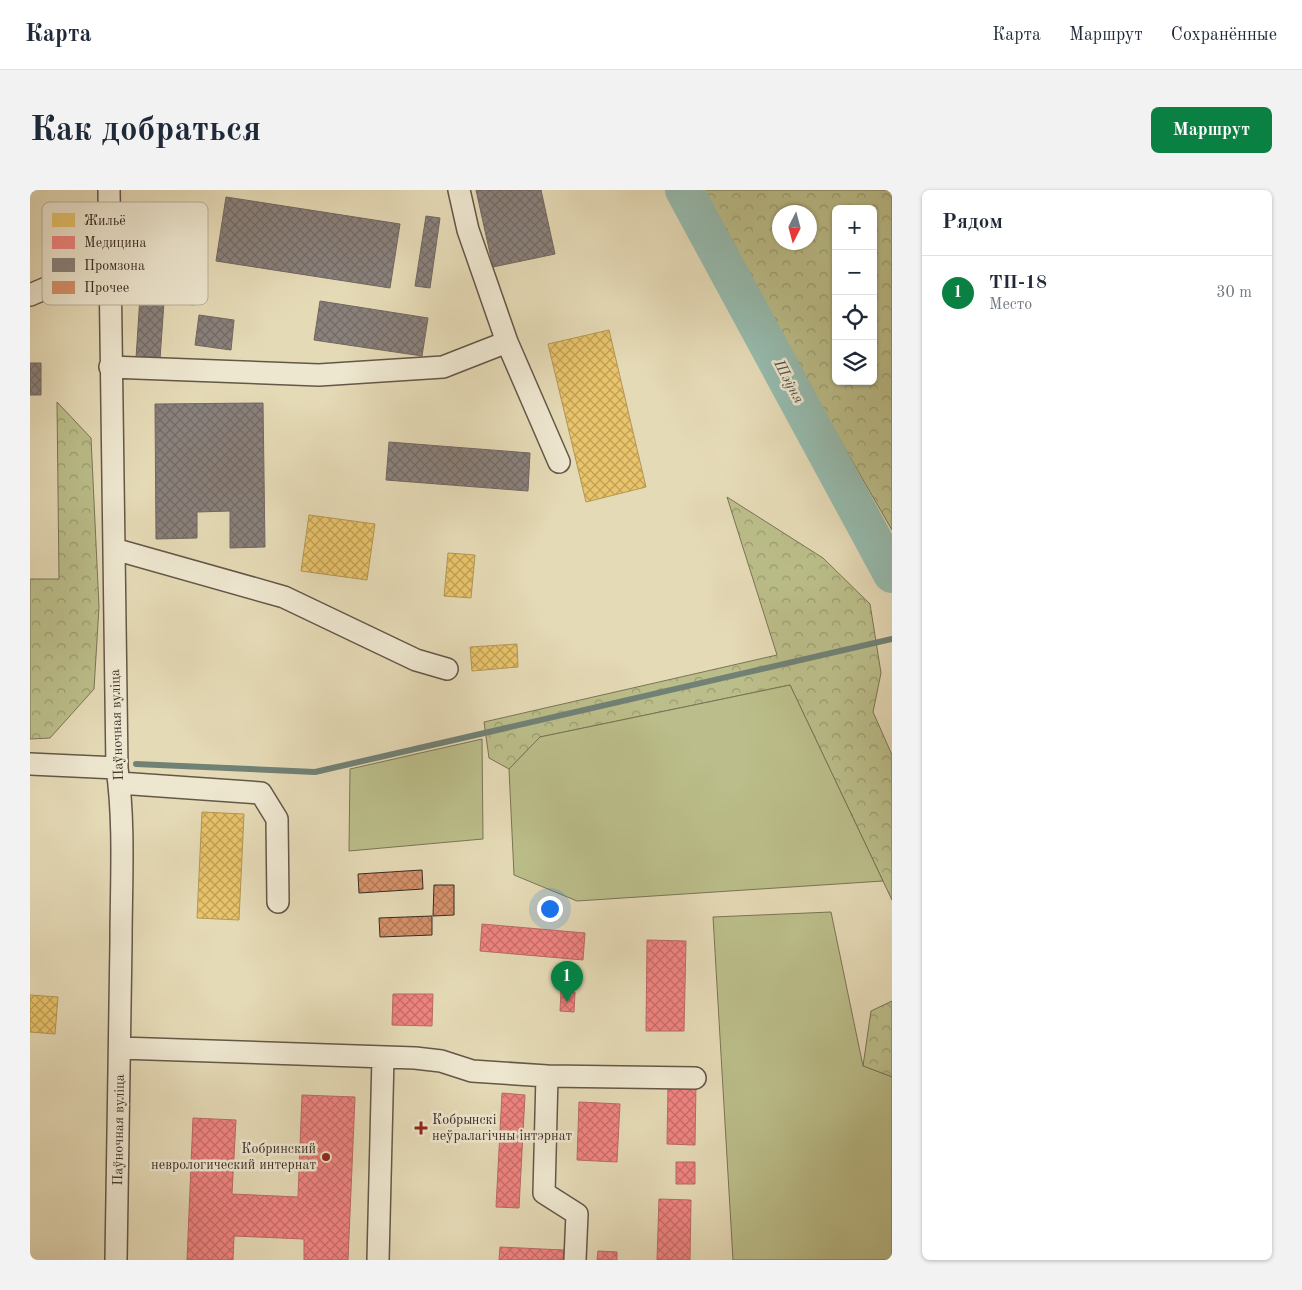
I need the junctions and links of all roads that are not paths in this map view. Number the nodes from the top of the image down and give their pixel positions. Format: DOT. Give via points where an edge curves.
graph roads {
  1 [pos="459,190"];
  2 [pos="42,290"];
  3 [pos="30,295"];
  4 [pos="110,305"];
  5 [pos="508,342"];
  6 [pos="110,367"];
  7 [pos="559,462"];
  8 [pos="114,549"];
  9 [pos="447,669"];
  10 [pos="30,764"];
  11 [pos="118,776"];
  12 [pos="278,902"];
  13 [pos="120,1048"];
  14 [pos="383,1057"];
  15 [pos="547,1076"];
  16 [pos="695,1078"];
  17 [pos="116,1260"];
  18 [pos="378,1260"];
  19 [pos="575,1260"];
  1 -- 5 [label="street" via="468,230"];
  2 -- 3 [label="street"];
  4 -- 6 [label="street, Паўночная вуліца"];
  5 -- 6 [label="street" via="443,367 319,375"];
  5 -- 7 [label="street"];
  6 -- 8 [label="street, Паўночная вуліца"];
  8 -- 9 [label="street" via="284,597 416,660"];
  8 -- 11 [label="street, Паўночная вуліца"];
  10 -- 11 [label="street"];
  11 -- 12 [label="street" via="261,793 277,819"];
  11 -- 13 [label="street, Паўночная вуліца"];
  13 -- 14 [label="street"];
  13 -- 17 [label="street, Паўночная вуліца"];
  14 -- 15 [label="street" via="441,1061 472,1071"];
  14 -- 18 [label="street"];
  15 -- 16 [label="street"];
  15 -- 19 [label="street" via="544,1193 577,1214"];
}
